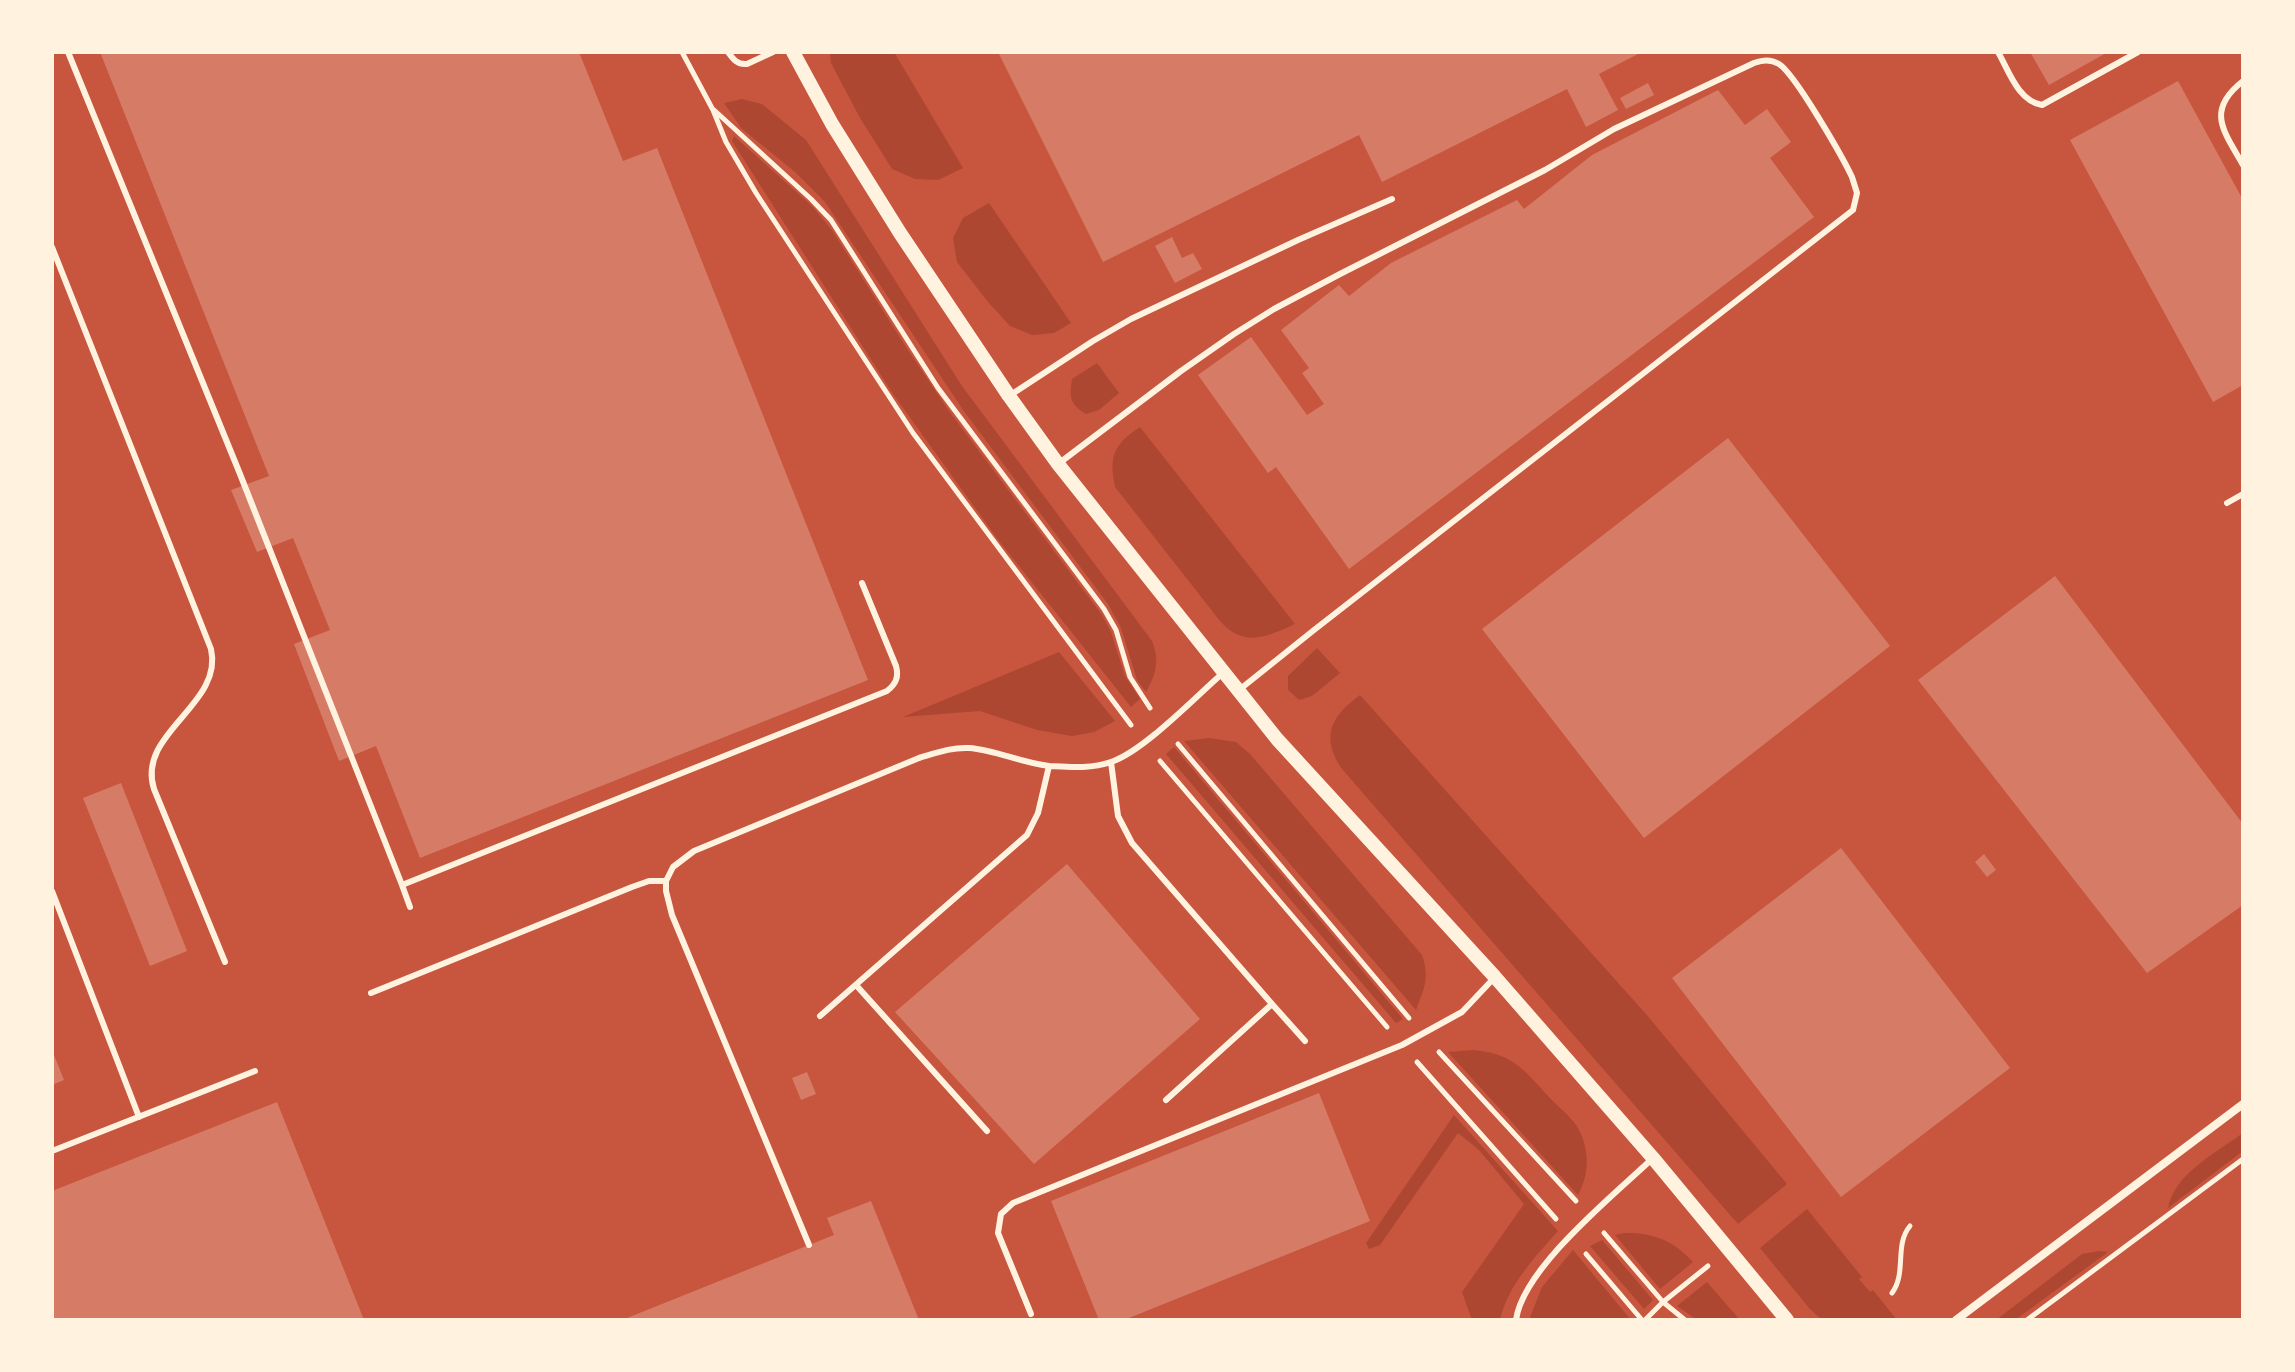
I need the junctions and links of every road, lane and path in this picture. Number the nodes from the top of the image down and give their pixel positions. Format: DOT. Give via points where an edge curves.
graph roads {
  1 [pos="68,52"];
  2 [pos="682,52"];
  3 [pos="728,52"];
  4 [pos="773,52"];
  5 [pos="793,52"];
  6 [pos="1998,52"];
  7 [pos="2138,52"];
  8 [pos="2243,81"];
  9 [pos="2243,165"];
  10 [pos="1392,199"];
  11 [pos="52,247"];
  12 [pos="1009,396"];
  13 [pos="1058,464"];
  14 [pos="2243,494"];
  15 [pos="2227,503"];
  16 [pos="862,583"];
  17 [pos="1223,673"];
  18 [pos="1238,691"];
  19 [pos="1163,726"];
  20 [pos="1111,762"];
  21 [pos="1049,766"];
  22 [pos="666,881"];
  23 [pos="402,885"];
  24 [pos="52,891"];
  25 [pos="410,907"];
  26 [pos="225,962"];
  27 [pos="1495,977"];
  28 [pos="856,985"];
  29 [pos="371,993"];
  30 [pos="1272,1004"];
  31 [pos="820,1016"];
  32 [pos="1422,1034"];
  33 [pos="1305,1041"];
  34 [pos="255,1071"];
  35 [pos="1166,1100"];
  36 [pos="2243,1104"];
  37 [pos="139,1117"];
  38 [pos="987,1131"];
  39 [pos="52,1151"];
  40 [pos="1653,1158"];
  41 [pos="2243,1159"];
  42 [pos="1590,1217"];
  43 [pos="1910,1226"];
  44 [pos="809,1245"];
  45 [pos="1730,1249"];
  46 [pos="1892,1293"];
  47 [pos="1663,1302"];
  48 [pos="1031,1314"];
  49 [pos="1516,1320"];
  50 [pos="1645,1320"];
  51 [pos="1685,1320"];
  52 [pos="1787,1320"];
  53 [pos="1956,1320"];
  54 [pos="2027,1320"];
  1 -- 23 [label="lane"];
  2 -- 19 [label="path" via="713,110 831,220 938,388 1104,609 1130,677"];
  3 -- 4 [label="lane" via="743,65"];
  5 -- 12 [label="street" via="887,212"];
  6 -- 7 [label="lane" via="2023,94 2042,105"];
  8 -- 9 [label="lane" via="2227,95 2220,118"];
  10 -- 12 [label="lane" via="1131,319"];
  11 -- 26 [label="lane" via="211,649 209,680 156,753 151,775"];
  12 -- 13 [label="street"];
  13 -- 17 [label="street"];
  13 -- 18 [label="lane" via="1274,309 1614,129 1754,63 1769,60 1792,77 1852,177 1857,193 1853,210"];
  14 -- 15 [label="lane"];
  16 -- 23 [label="lane" via="896,666 897,679 887,691"];
  17 -- 18 [label="street"];
  17 -- 19 [label="lane"];
  18 -- 27 [label="street"];
  19 -- 20 [label="lane"];
  19 -- 32 [label="path"];
  20 -- 21 [label="lane"];
  20 -- 30 [label="lane" via="1118,816 1132,843"];
  21 -- 22 [label="lane" via="978,749 941,751 694,851 679,860"];
  21 -- 28 [label="lane" via="1027,835"];
  22 -- 29 [label="lane" via="642,883"];
  22 -- 44 [label="lane" via="672,915"];
  23 -- 25 [label="lane"];
  24 -- 37 [label="lane"];
  27 -- 32 [label="lane" via="1462,1012"];
  27 -- 40 [label="street"];
  28 -- 31 [label="lane"];
  28 -- 38 [label="lane"];
  30 -- 33 [label="lane"];
  30 -- 35 [label="lane"];
  32 -- 42 [label="path"];
  32 -- 48 [label="lane" via="1013,1203 1001,1214 998,1233"];
  34 -- 37 [label="lane"];
  36 -- 53 [label="street"];
  37 -- 39 [label="lane"];
  40 -- 42 [label="lane"];
  40 -- 45 [label="street"];
  41 -- 54 [label="path"];
  42 -- 47 [label="path"];
  42 -- 49 [label="lane" via="1538,1274"];
  43 -- 46 [label="path"];
  45 -- 47 [label="path"];
  45 -- 52 [label="street"];
  47 -- 50 [label="path"];
  47 -- 51 [label="path"];
}
